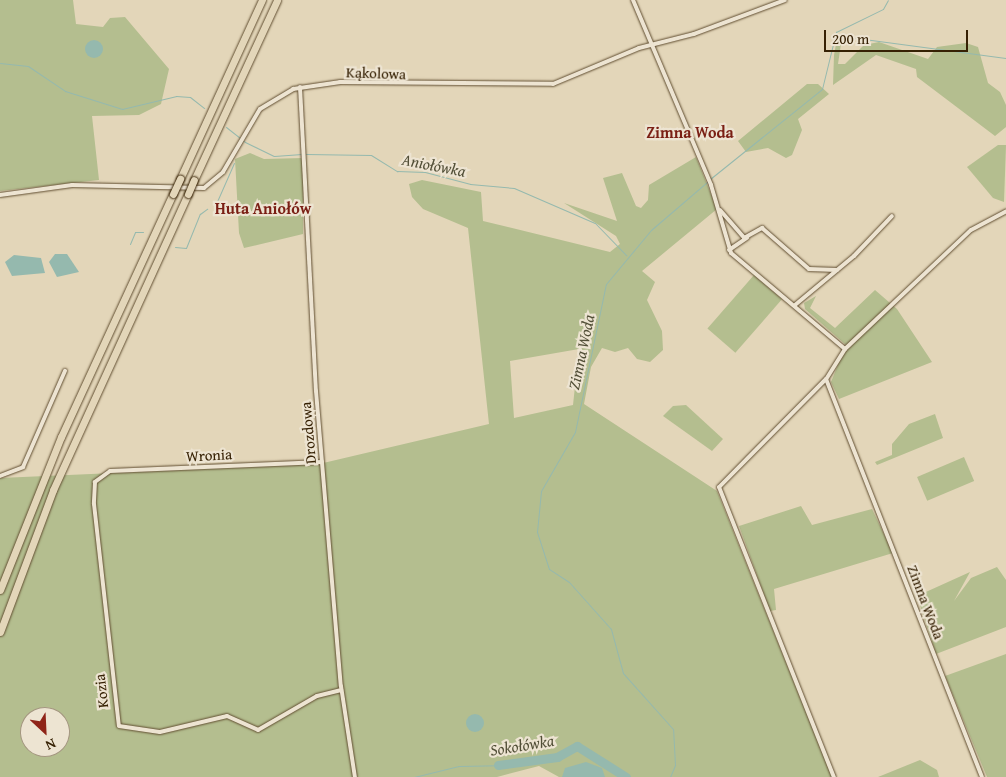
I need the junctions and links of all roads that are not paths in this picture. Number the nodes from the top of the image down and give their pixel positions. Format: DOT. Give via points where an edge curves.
graph roads {
  1 [pos="262,0"];
  2 [pos="277,0"];
  3 [pos="634,0"];
  4 [pos="785,0"];
  5 [pos="652,45"];
  6 [pos="300,87"];
  7 [pos="0,195"];
  8 [pos="719,208"];
  9 [pos="1006,211"];
  10 [pos="892,216"];
  11 [pos="747,238"];
  12 [pos="729,250"];
  13 [pos="837,270"];
  14 [pos="796,305"];
  15 [pos="845,349"];
  16 [pos="65,371"];
  17 [pos="826,379"];
  18 [pos="322,462"];
  19 [pos="0,476"];
  20 [pos="99,477"];
  21 [pos="0,590"];
  22 [pos="0,632"];
  23 [pos="341,690"];
  24 [pos="355,777"];
  25 [pos="834,777"];
  26 [pos="982,777"];
  1 -- 21 [label="highway, bridge" via="61,437"];
  2 -- 22 [label="highway, bridge" via="53,490"];
  3 -- 5 [label="street"];
  4 -- 5 [label="street, Kąkolowa" via="694,34"];
  5 -- 6 [label="street, Kąkolowa" via="548,85 340,82"];
  5 -- 8 [label="street"];
  6 -- 7 [label="street, Kąkolowa" via="270,101 244,131 221,175 204,188 72,184"];
  6 -- 18 [label="street, Drozdowa" via="306,154 307,264"];
  8 -- 11 [label="street"];
  8 -- 12 [label="street"];
  9 -- 15 [label="street" via="971,230"];
  10 -- 13 [label="street"];
  11 -- 12 [label="street"];
  11 -- 13 [label="street" via="762,228 809,269"];
  12 -- 14 [label="street"];
  13 -- 14 [label="street"];
  14 -- 15 [label="street"];
  15 -- 17 [label="street"];
  16 -- 19 [label="street" via="29,456 12,474"];
  17 -- 25 [label="street" via="719,487"];
  17 -- 26 [label="street, Zimna Woda"];
  18 -- 20 [label="street, Wronia" via="120,470"];
  18 -- 23 [label="street, Drozdowa"];
  20 -- 23 [label="street, Kozia" via="93,489 94,504 119,726 160,732 219,716 258,730 317,696"];
  23 -- 24 [label="street, Drozdowa"];
}
